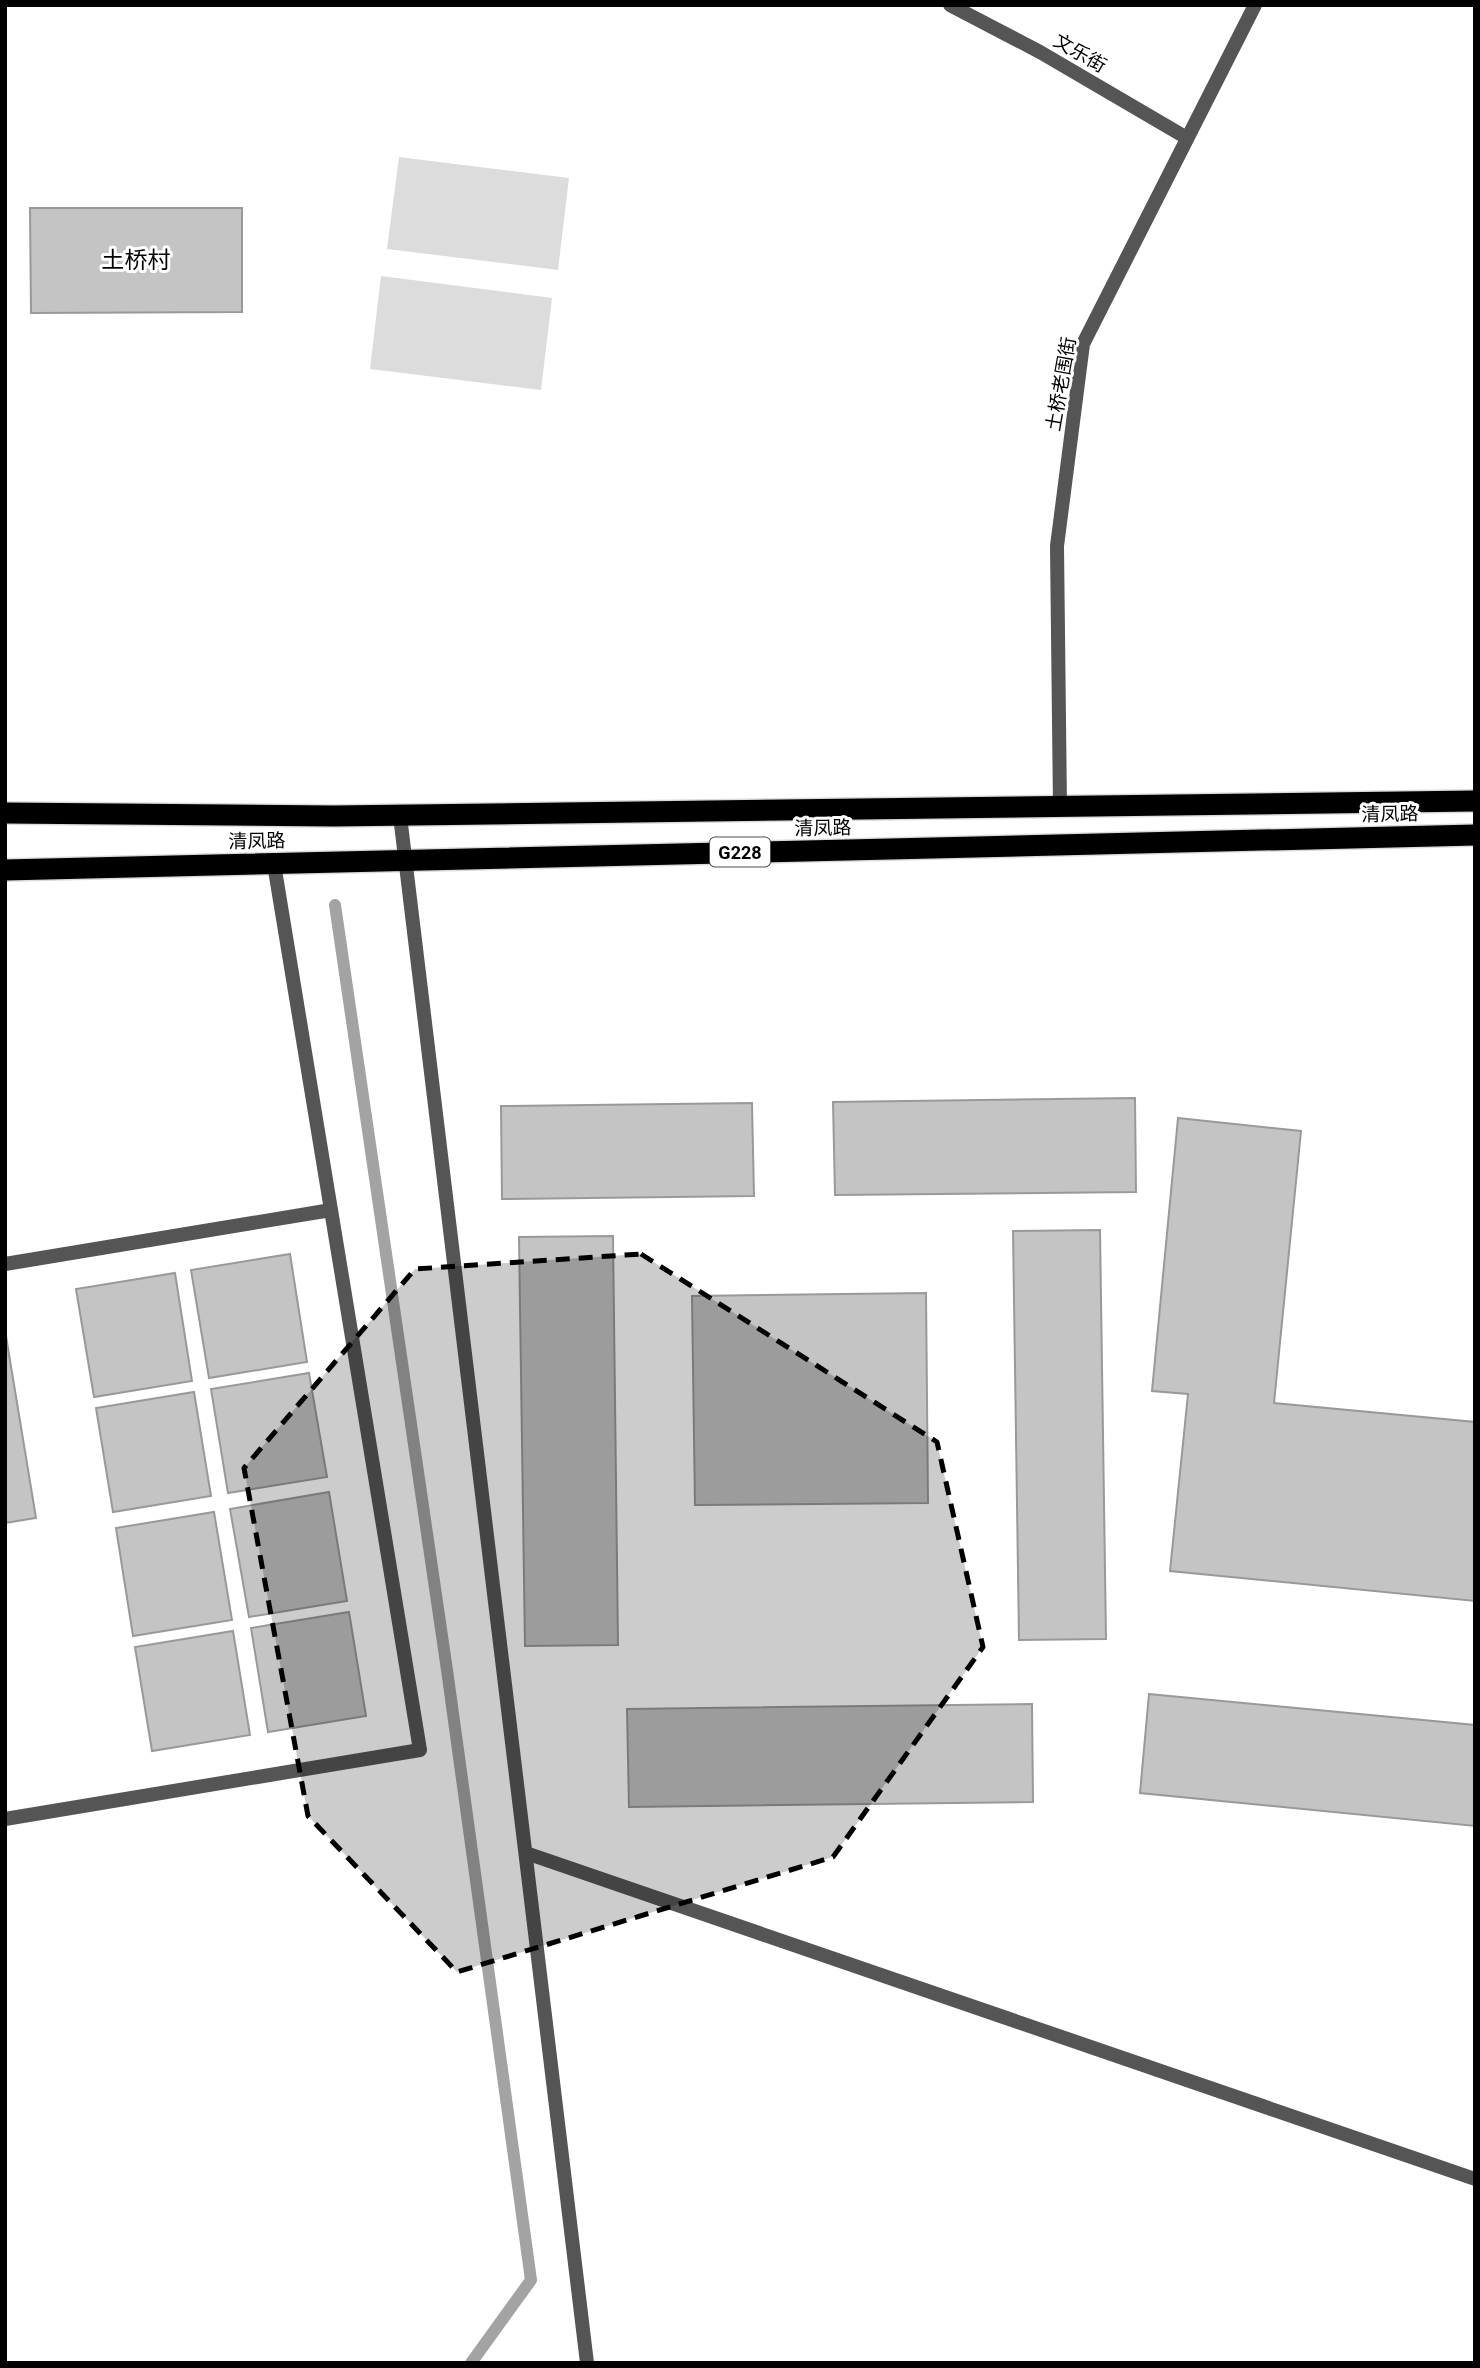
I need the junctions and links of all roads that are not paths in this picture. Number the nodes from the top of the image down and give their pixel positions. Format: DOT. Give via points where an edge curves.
graph roads {
  1 [pos="950,5"];
  2 [pos="1255,5"];
  3 [pos="1187,138"];
  4 [pos="1475,801"];
  5 [pos="1060,808"];
  6 [pos="5,813"];
  7 [pos="400,816"];
  8 [pos="1475,835"];
  9 [pos="406,860"];
  10 [pos="274,864"];
  11 [pos="5,870"];
  12 [pos="331,1210"];
  13 [pos="5,1264"];
  14 [pos="5,1819"];
  15 [pos="526,1853"];
  16 [pos="1475,2179"];
  17 [pos="587,2363"];
  1 -- 3 [label="street, 文乐街"];
  2 -- 3 [label="street, 土桥老围街"];
  3 -- 5 [label="street, 土桥老围街" via="1083,344 1057,547"];
  4 -- 5 [label="highway, 清凤路 / G228"];
  5 -- 7 [label="highway, 清凤路 / G228"];
  6 -- 7 [label="highway, 清凤路 / G228"];
  7 -- 9 [label="street"];
  8 -- 9 [label="highway, 清凤路 / G228"];
  9 -- 10 [label="highway, 清凤路 / G228"];
  9 -- 15 [label="street"];
  10 -- 11 [label="highway, 清凤路 / G228"];
  10 -- 12 [label="street"];
  12 -- 13 [label="street"];
  12 -- 14 [label="street" via="420,1750"];
  15 -- 16 [label="street"];
  15 -- 17 [label="street"];
}
